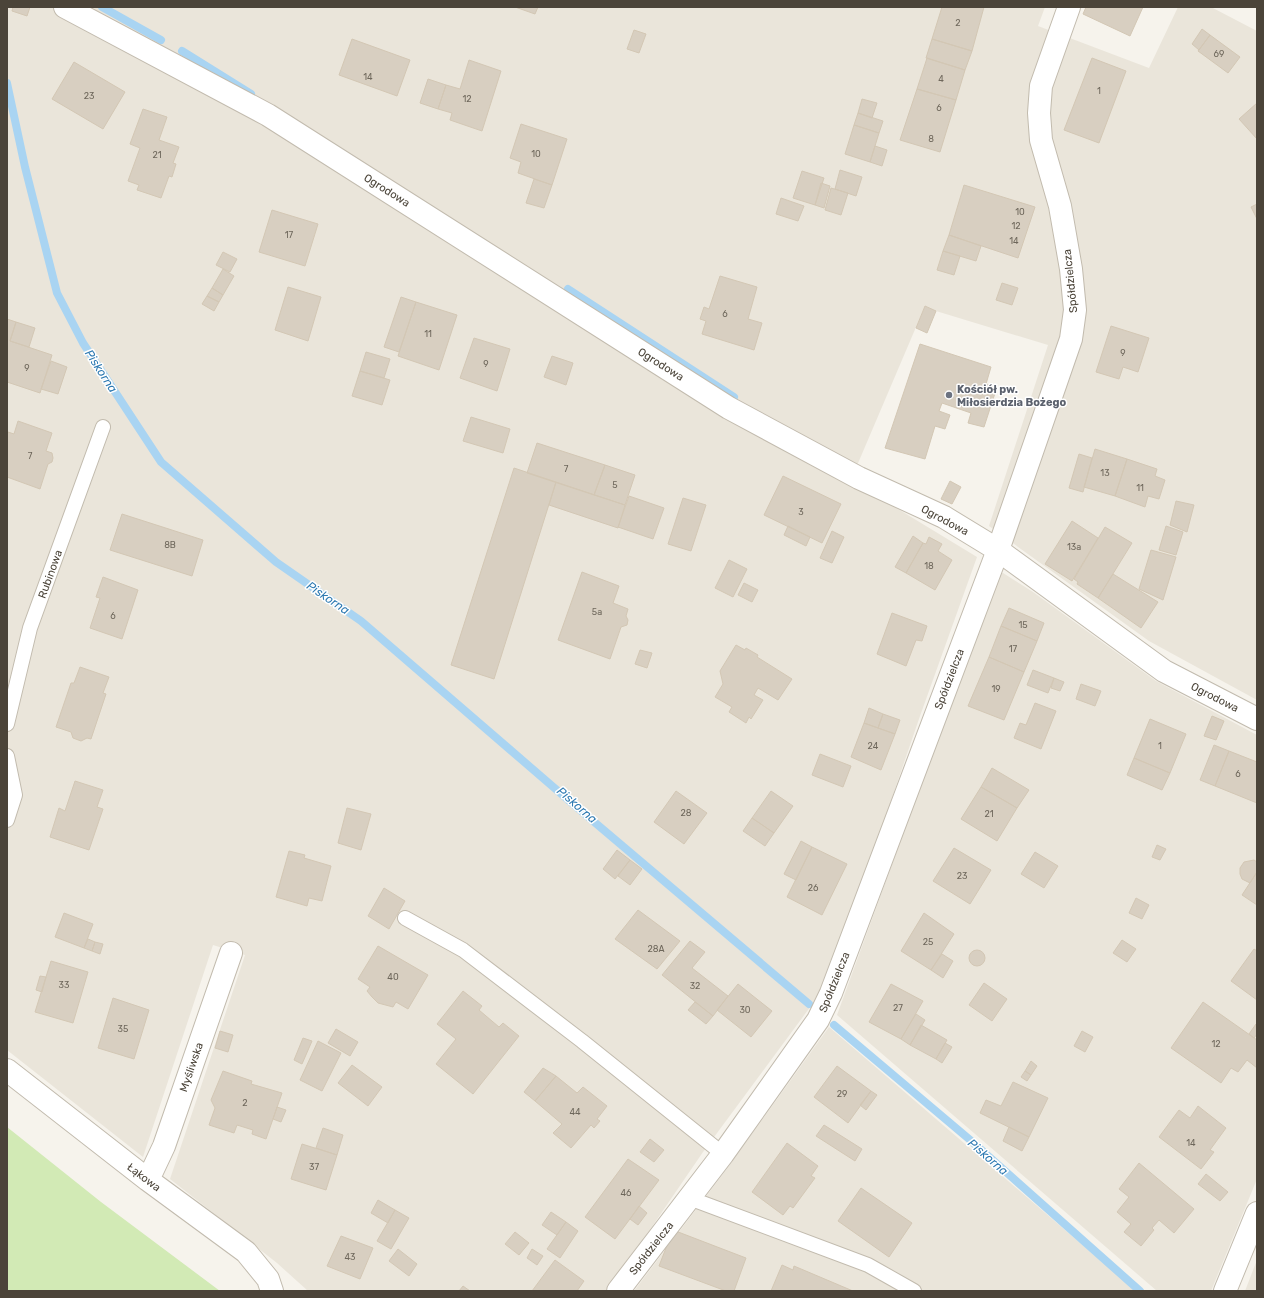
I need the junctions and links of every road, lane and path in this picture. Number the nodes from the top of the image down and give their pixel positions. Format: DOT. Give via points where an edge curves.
graph roads {
  1 [pos="65,7"];
  2 [pos="1069,7"];
  3 [pos="103,427"];
  4 [pos="998,550"];
  5 [pos="1257,719"];
  6 [pos="7,724"];
  7 [pos="7,756"];
  8 [pos="7,820"];
  9 [pos="405,918"];
  10 [pos="231,953"];
  11 [pos="7,1070"];
  12 [pos="723,1154"];
  13 [pos="148,1180"];
  14 [pos="689,1198"];
  15 [pos="1257,1213"];
  16 [pos="272,1291"];
  17 [pos="618,1291"];
  18 [pos="914,1291"];
  19 [pos="1225,1291"];
  1 -- 4 [label="street, Ogrodowa" via="268,115 729,408 859,478 944,517"];
  2 -- 4 [label="street, Spółdzielcza" via="1041,86 1039,113 1041,140 1060,206 1075,310 1071,339"];
  3 -- 6 [label="lane, Rubinowa" via="30,628"];
  4 -- 5 [label="street, Ogrodowa" via="1164,671"];
  4 -- 12 [label="street, Spółdzielcza" via="831,993 818,1020"];
  7 -- 8 [label="lane" via="15,795"];
  9 -- 12 [label="lane" via="463,950"];
  10 -- 13 [label="street, Myśliwska" via="164,1146"];
  11 -- 13 [label="street, Łąkowa"];
  12 -- 14 [label="street, Spółdzielcza"];
  13 -- 16 [label="street, Łąkowa" via="246,1252 268,1280"];
  14 -- 17 [label="street, Spółdzielcza"];
  14 -- 18 [label="lane" via="868,1265"];
  15 -- 19 [label="street"];
}
